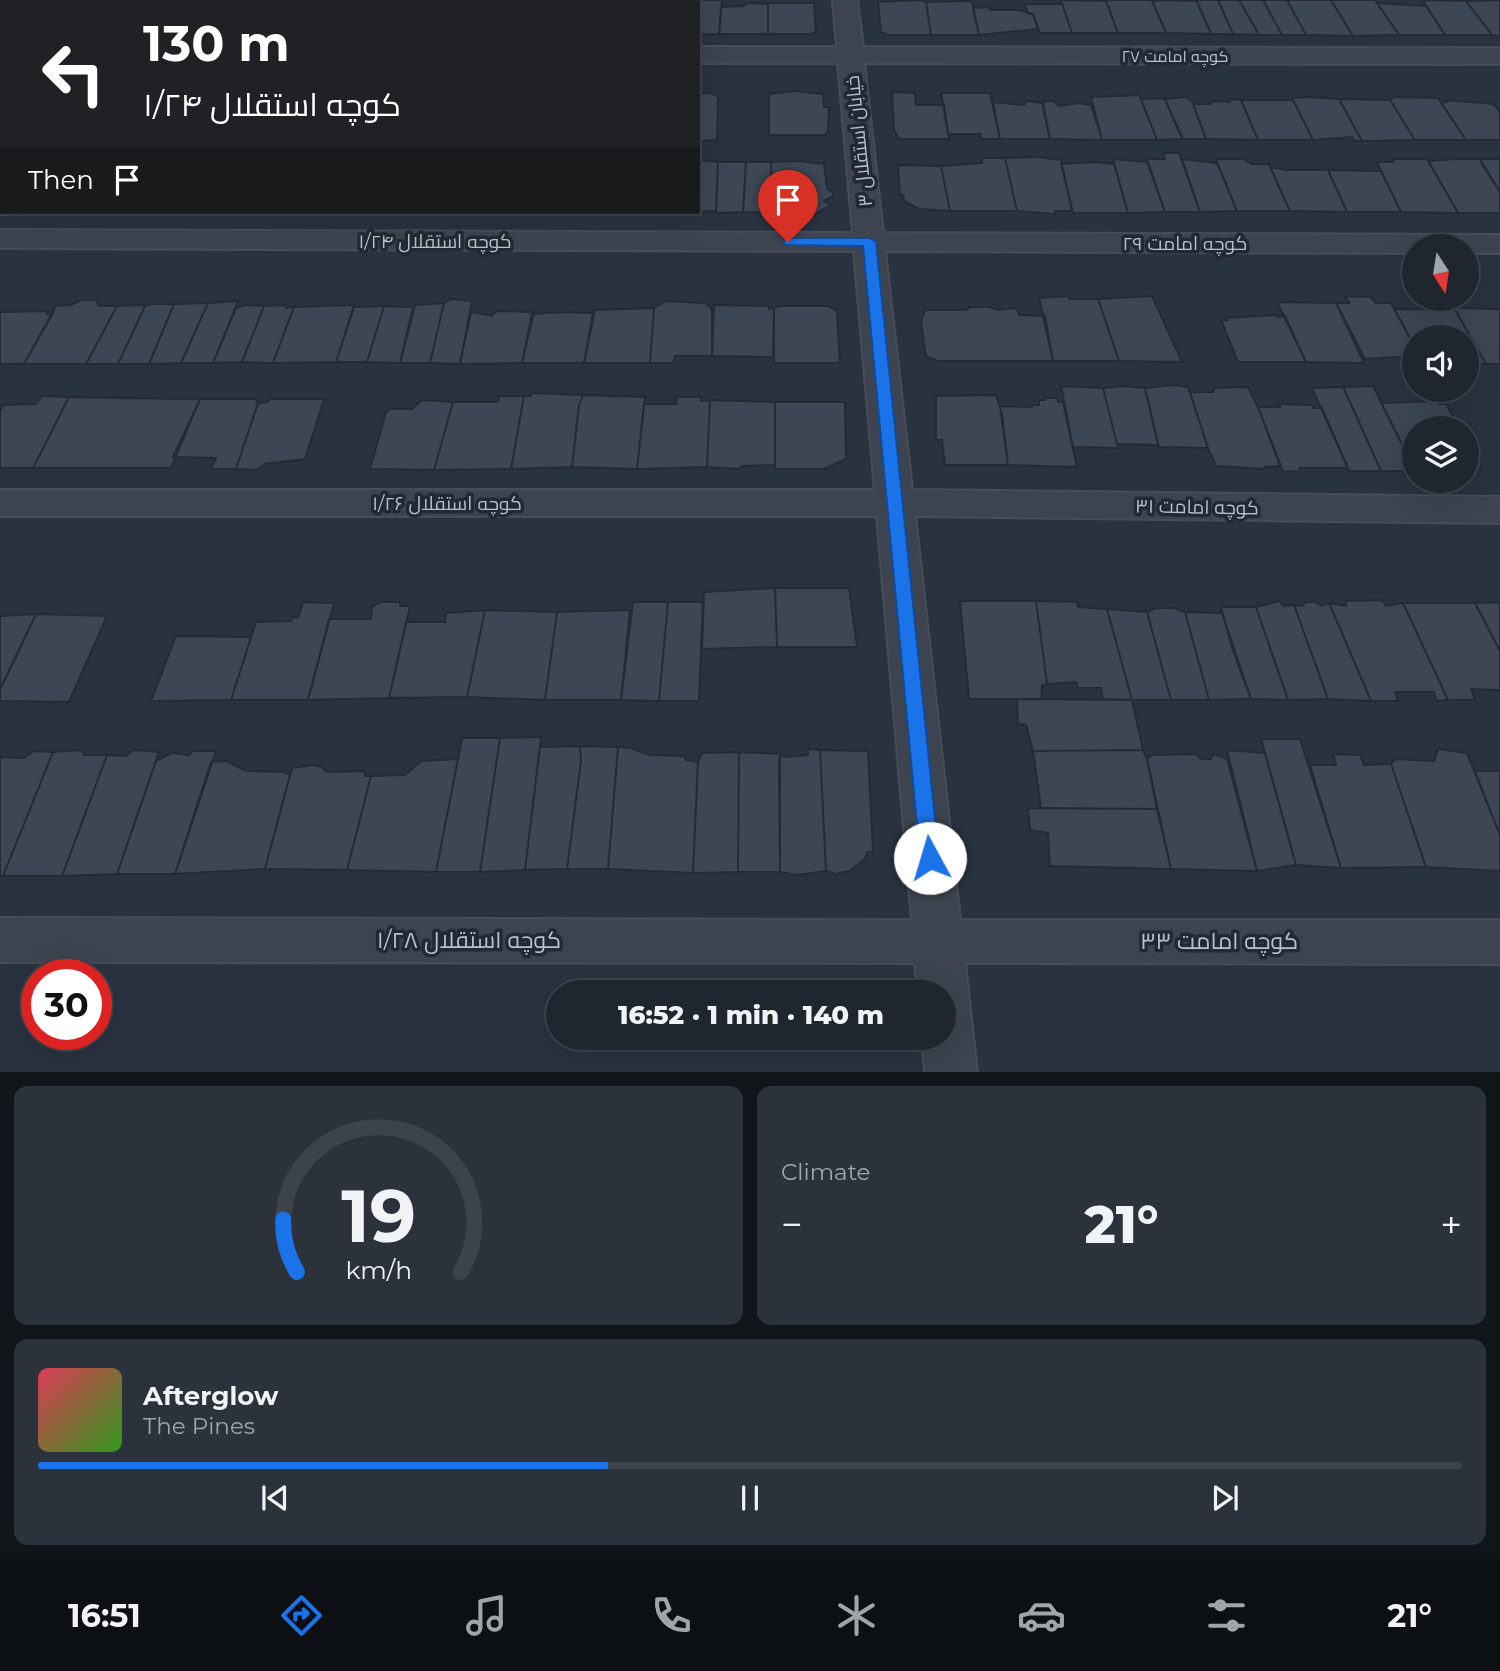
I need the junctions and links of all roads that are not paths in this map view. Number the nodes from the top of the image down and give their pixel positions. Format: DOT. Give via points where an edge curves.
graph roads {
  1 [pos="845,0"];
  2 [pos="700,55"];
  3 [pos="851,55"];
  4 [pos="1500,56"];
  5 [pos="0,239"];
  6 [pos="869,242"];
  7 [pos="1500,244"];
  8 [pos="0,503"];
  9 [pos="895,503"];
  10 [pos="1500,510"];
  11 [pos="0,940"];
  12 [pos="938,940"];
  13 [pos="1500,942"];
  14 [pos="942,980"];
  15 [pos="949,1050"];
  16 [pos="951,1072"];
  1 -- 3 [label="street, خیابان استقلال ۳"];
  2 -- 3 [label="street, کوچه امامت ۲۷"];
  3 -- 4 [label="street, کوچه امامت ۲۷"];
  3 -- 6 [label="street, خیابان استقلال ۳"];
  5 -- 6 [label="street, کوچه استقلال ۱/۲۴"];
  6 -- 7 [label="street, کوچه امامت ۲۹"];
  6 -- 9 [label="street, خیابان استقلال ۳"];
  8 -- 9 [label="street, کوچه استقلال ۱/۲۶"];
  9 -- 10 [label="street, کوچه امامت ۳۱"];
  9 -- 12 [label="street, خیابان استقلال ۳"];
  11 -- 12 [label="street, کوچه استقلال ۱/۲۸"];
  12 -- 13 [label="street, کوچه امامت ۳۳"];
  12 -- 14 [label="street, خیابان استقلال ۳"];
  15 -- 16 [label="street, خیابان استقلال ۳"];
}
